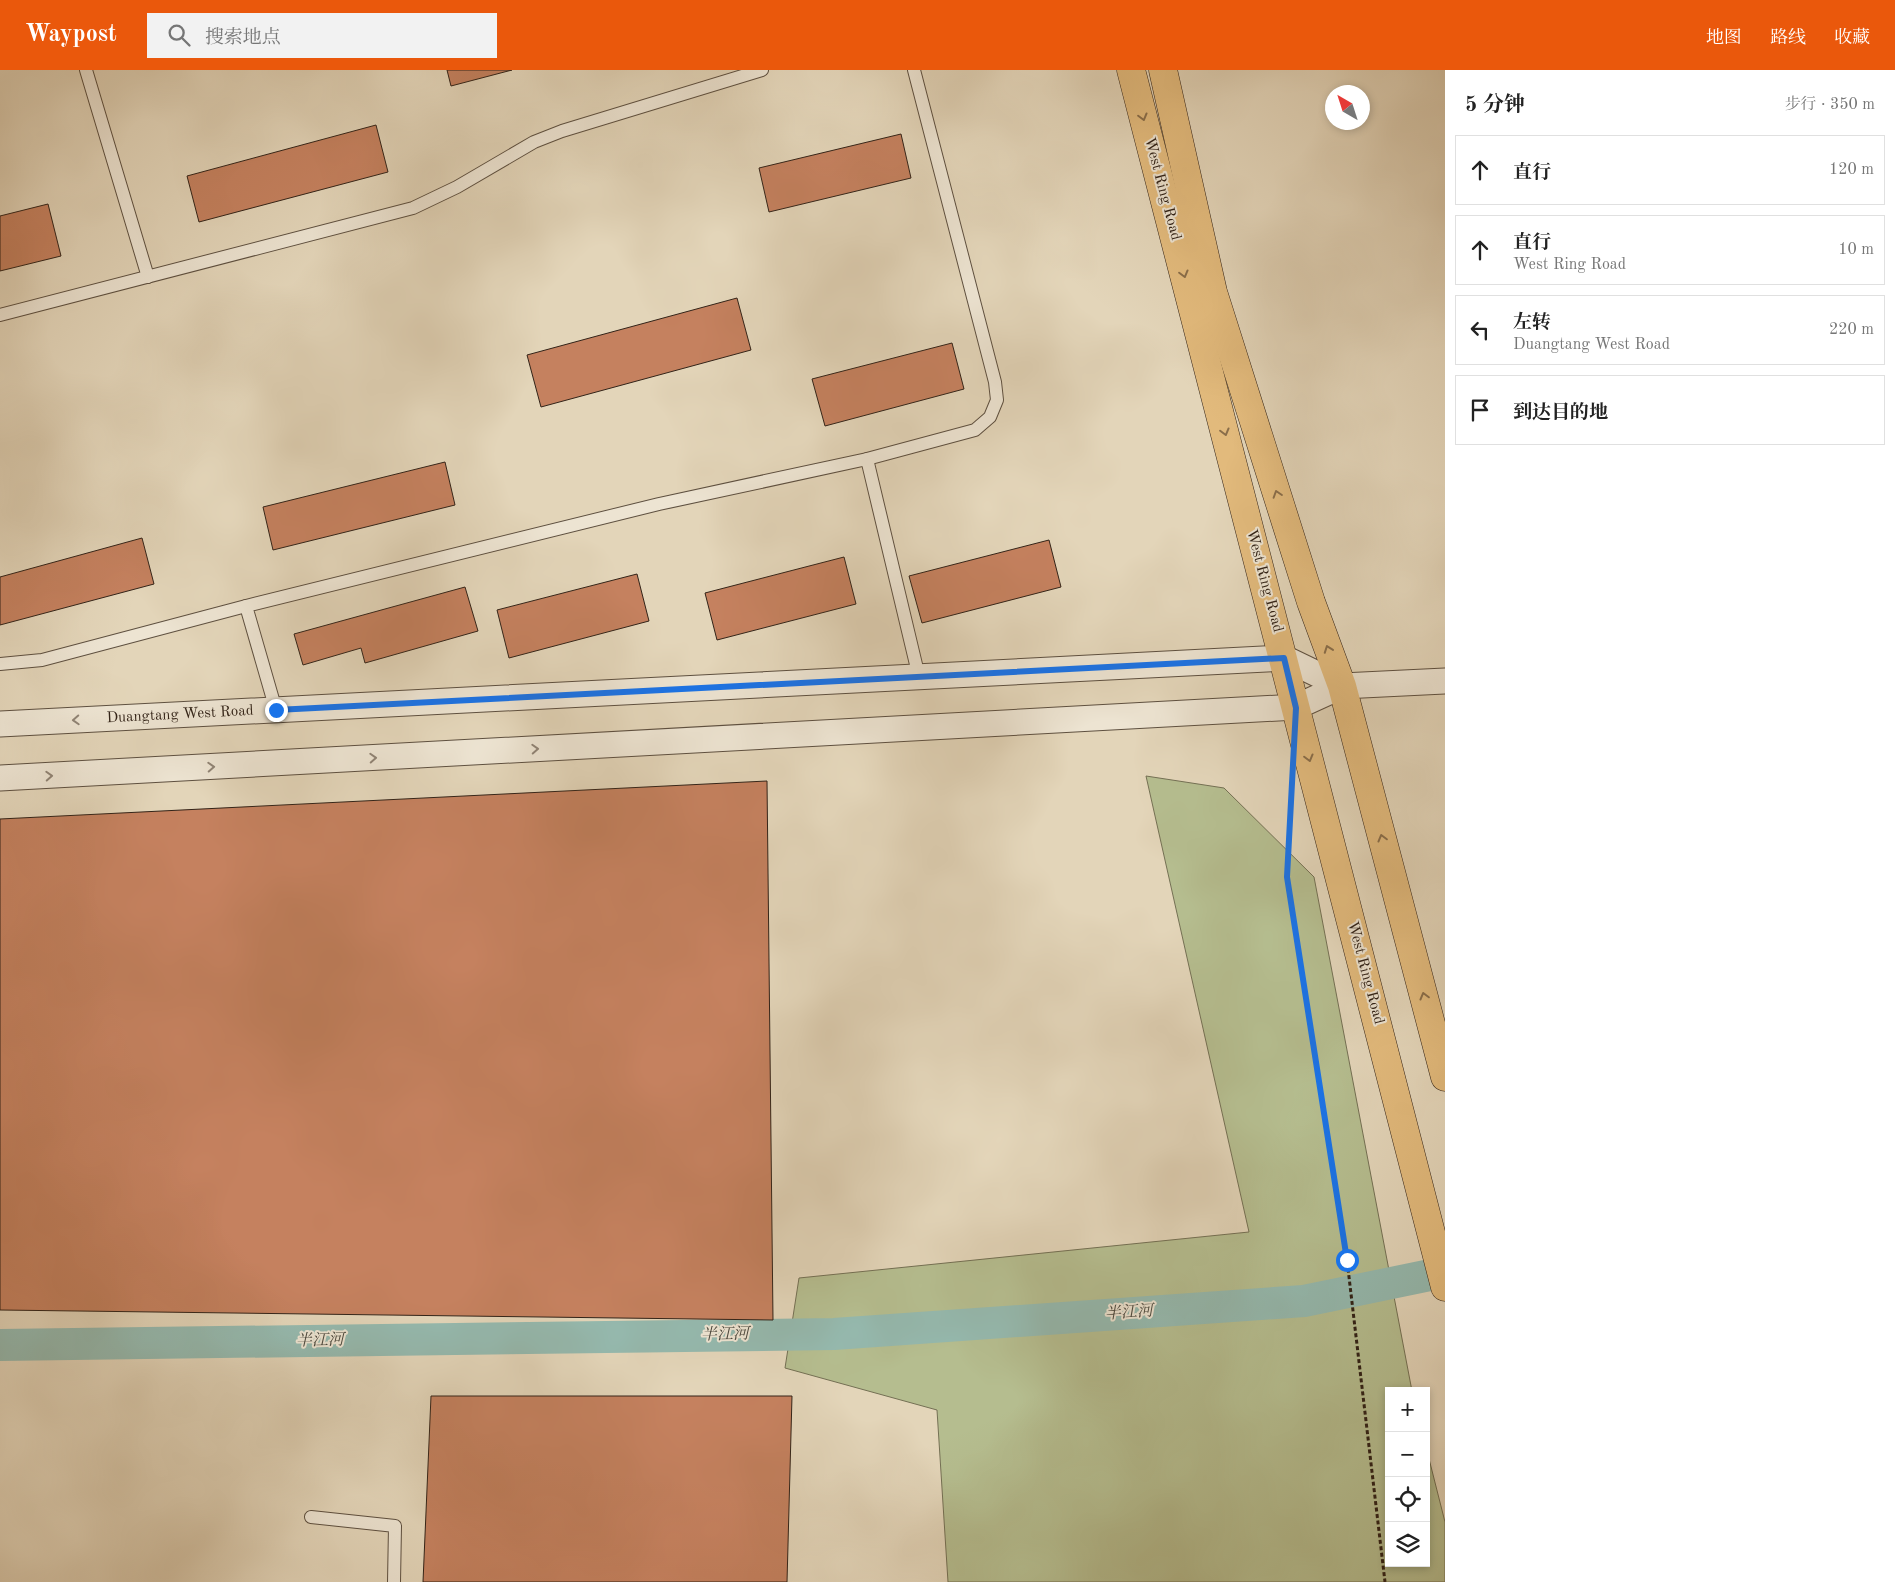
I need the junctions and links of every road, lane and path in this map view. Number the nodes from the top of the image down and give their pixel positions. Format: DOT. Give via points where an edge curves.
graph roads {
  1 [pos="86,70"];
  2 [pos="762,70"];
  3 [pos="914,70"];
  4 [pos="1131,70"];
  5 [pos="1163,70"];
  6 [pos="148,277"];
  7 [pos="0,315"];
  8 [pos="867,459"];
  9 [pos="246,606"];
  10 [pos="1284,658"];
  11 [pos="0,664"];
  12 [pos="919,677"];
  13 [pos="1445,682"];
  14 [pos="1342,686"];
  15 [pos="1296,708"];
  16 [pos="276,710"];
  17 [pos="0,724"];
  18 [pos="0,778"];
  19 [pos="1290,811"];
  20 [pos="1445,1077"];
  21 [pos="1445,1287"];
  22 [pos="311,1517"];
  23 [pos="394,1582"];
  24 [pos="1386,1582"];
  1 -- 6 [label="lane"];
  2 -- 6 [label="lane" via="534,142 457,187 413,208"];
  3 -- 8 [label="lane" via="997,400 990,417 975,430"];
  4 -- 10 [label="main road, West Ring Road, one-way"];
  14 -- 5 [label="main road, West Ring Road, one-way" via="1311,602 1213,292"];
  6 -- 7 [label="lane"];
  8 -- 9 [label="lane" via="659,504"];
  8 -- 12 [label="lane"];
  9 -- 11 [label="lane" via="42,660"];
  9 -- 16 [label="lane"];
  10 -- 12 [label="street, Duangtang West Road"];
  10 -- 14 [label="street, Duangtang West Road"];
  10 -- 15 [label="main road, West Ring Road"];
  12 -- 16 [label="street, Duangtang West Road"];
  13 -- 14 [label="street"];
  14 -- 15 [label="street"];
  20 -- 14 [label="main road, West Ring Road, one-way"];
  18 -- 15 [label="street, one-way"];
  15 -- 21 [label="main road, West Ring Road, one-way"];
  16 -- 17 [label="street, Duangtang West Road, one-way"];
  19 -- 24 [label="path" via="1287,877 1347,1260"];
  22 -- 23 [label="lane" via="395,1526"];
}
